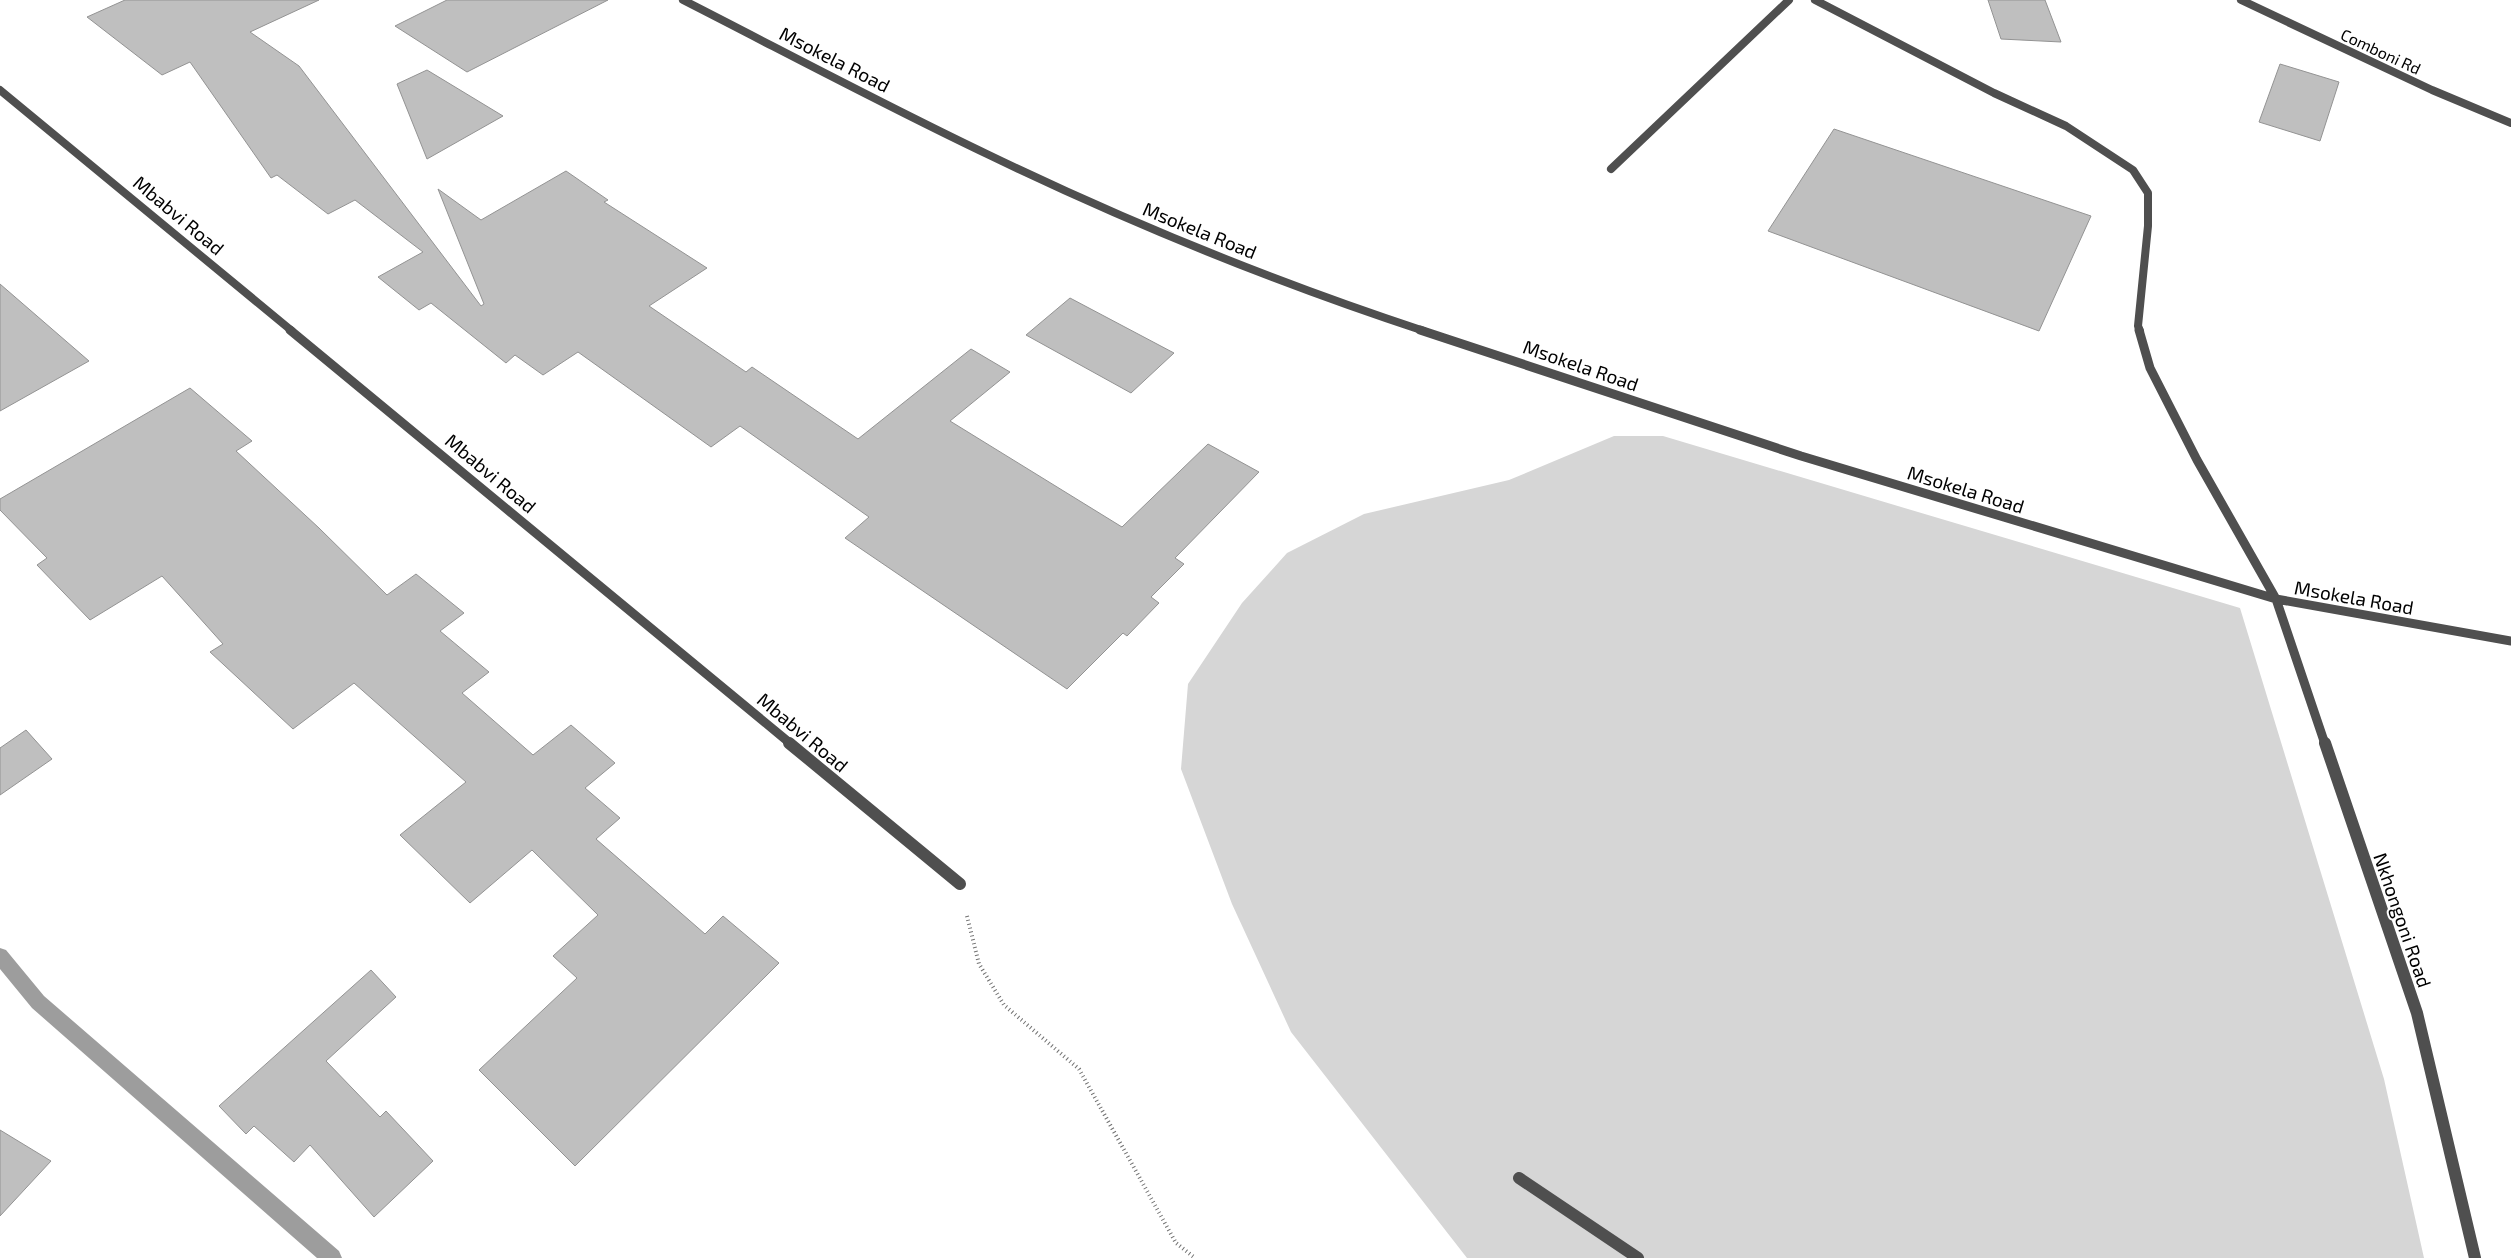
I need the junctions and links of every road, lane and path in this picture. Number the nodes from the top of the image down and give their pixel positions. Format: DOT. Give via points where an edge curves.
graph roads {
  1 [pos="683,0"];
  2 [pos="1789,0"];
  3 [pos="1815,0"];
  4 [pos="2241,0"];
  5 [pos="0,90"];
  6 [pos="2511,122"];
  7 [pos="1611,169"];
  8 [pos="2276,600"];
  9 [pos="2511,641"];
  10 [pos="960,884"];
  11 [pos="1519,1178"];
  12 [pos="1195,1258"];
  13 [pos="1638,1258"];
  14 [pos="2475,1258"];
  1 -- 8 [label="street, Msokela Road" via="989,155 1159,232 1323,298 1801,456"];
  2 -- 7 [label="street"];
  3 -- 8 [label="street, Nkhongoni Road" via="1994,93 2066,126 2132,170 2148,193 2138,326 2150,368"];
  4 -- 6 [label="street, Comboni Rd" via="2432,90"];
  5 -- 10 [label="street, Mbabvi Road"];
  8 -- 9 [label="street, Msokela Road"];
  8 -- 14 [label="street, Nkhongoni Road" via="2416,1013"];
  10 -- 12 [label="path" via="979,964 1004,1005 1080,1069 1176,1243"];
  11 -- 13 [label="street"];
}
